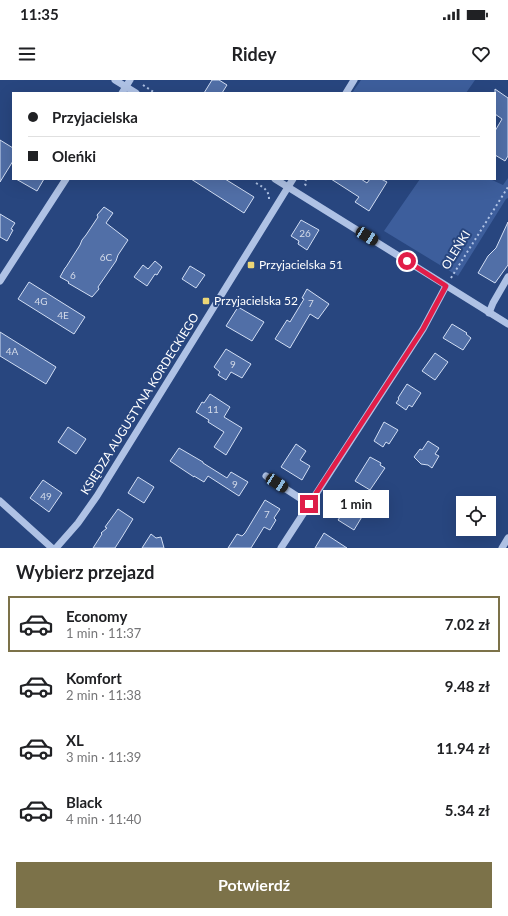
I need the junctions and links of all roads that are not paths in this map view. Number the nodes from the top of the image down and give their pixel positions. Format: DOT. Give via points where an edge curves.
graph roads {
  1 [pos="116,80"];
  2 [pos="354,80"];
  3 [pos="126,86"];
  4 [pos="135,92"];
  5 [pos="347,92"];
  6 [pos="65,180"];
  7 [pos="277,180"];
  8 [pos="292,180"];
  9 [pos="288,187"];
  10 [pos="508,276"];
  11 [pos="0,281"];
  12 [pos="446,286"];
  13 [pos="489,313"];
  14 [pos="508,324"];
  15 [pos="266,476"];
  16 [pos="0,501"];
  17 [pos="309,504"];
  18 [pos="508,538"];
  19 [pos="52,548"];
  20 [pos="56,548"];
  21 [pos="281,548"];
  22 [pos="502,548"];
  1 -- 3 [label="street"];
  2 -- 5 [label="street"];
  3 -- 4 [label="street"];
  6 -- 11 [label="street"];
  7 -- 9 [label="street"];
  8 -- 9 [label="street, KSIĘDZA AUGUSTYNA KORDECKIEGO"];
  9 -- 12 [label="street"];
  9 -- 20 [label="street, KSIĘDZA AUGUSTYNA KORDECKIEGO" via="97,496"];
  10 -- 13 [label="street"];
  12 -- 13 [label="street"];
  12 -- 17 [label="street, OLEŃKI" via="423,329"];
  13 -- 14 [label="street"];
  15 -- 17 [label="street"];
  16 -- 19 [label="street"];
  17 -- 21 [label="street, OLEŃKI"];
  18 -- 22 [label="street"];
}
